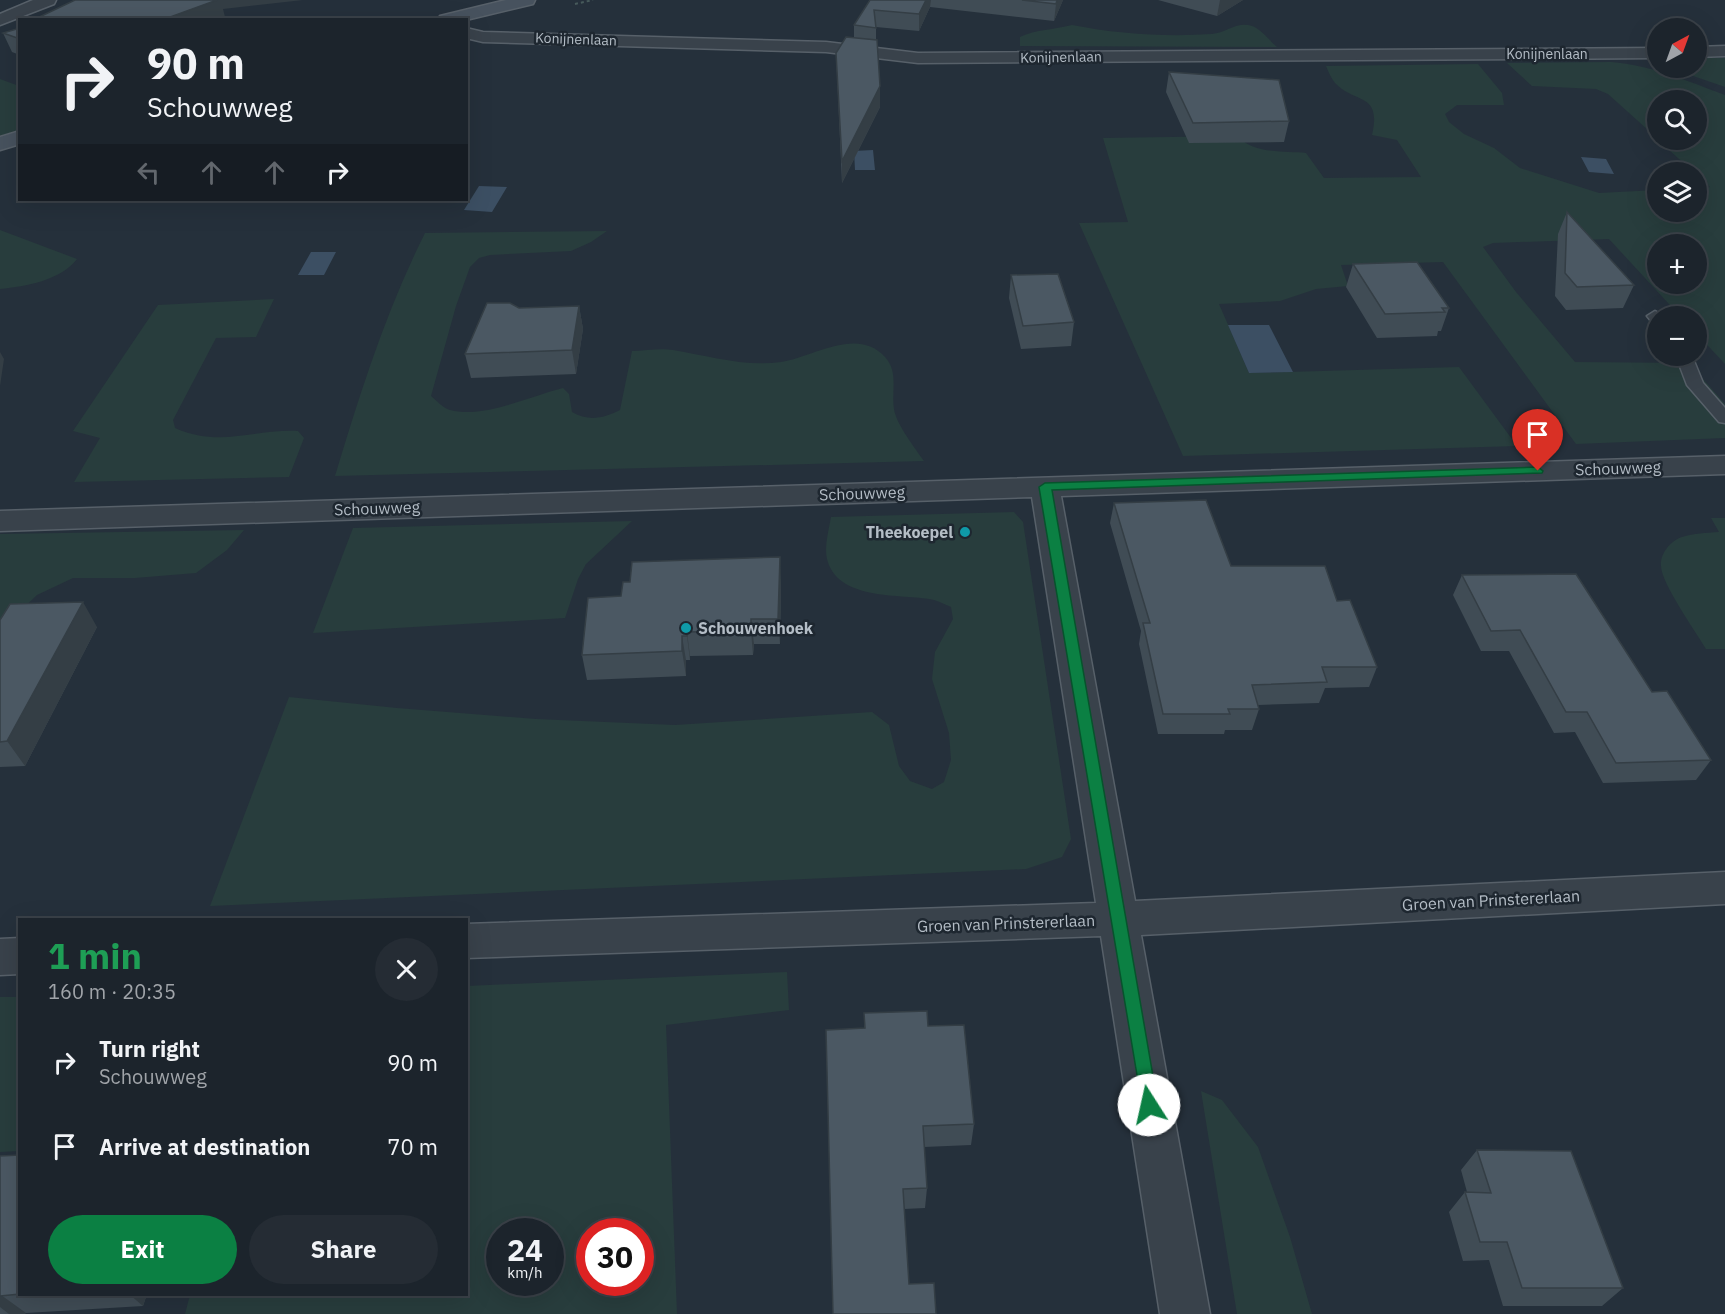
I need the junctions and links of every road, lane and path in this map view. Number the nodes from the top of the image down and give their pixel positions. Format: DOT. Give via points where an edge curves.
graph roads {
  1 [pos="48,0"];
  2 [pos="527,0"];
  3 [pos="454,18"];
  4 [pos="0,20"];
  5 [pos="468,33"];
  6 [pos="1725,51"];
  7 [pos="1707,52"];
  8 [pos="1647,53"];
  9 [pos="18,138"];
  10 [pos="0,144"];
  11 [pos="1688,366"];
  12 [pos="1725,418"];
  13 [pos="1725,465"];
  14 [pos="1045,487"];
  15 [pos="0,521"];
  16 [pos="1725,888"];
  17 [pos="1117,919"];
  18 [pos="468,941"];
  19 [pos="18,956"];
  20 [pos="0,957"];
  21 [pos="1185,1314"];
  1 -- 4 [label="street"];
  2 -- 3 [label="street"];
  5 -- 8 [label="street, Konijnenlaan" via="826,47 918,58"];
  6 -- 7 [label="street"];
  9 -- 10 [label="street"];
  11 -- 12 [label="lane" via="1695,385"];
  13 -- 14 [label="street, Schouwweg"];
  14 -- 15 [label="street, Schouwweg"];
  14 -- 17 [label="street"];
  16 -- 17 [label="street, Groen van Prinstererlaan"];
  17 -- 18 [label="street, Groen van Prinstererlaan"];
  17 -- 21 [label="street"];
  19 -- 20 [label="street"];
}
